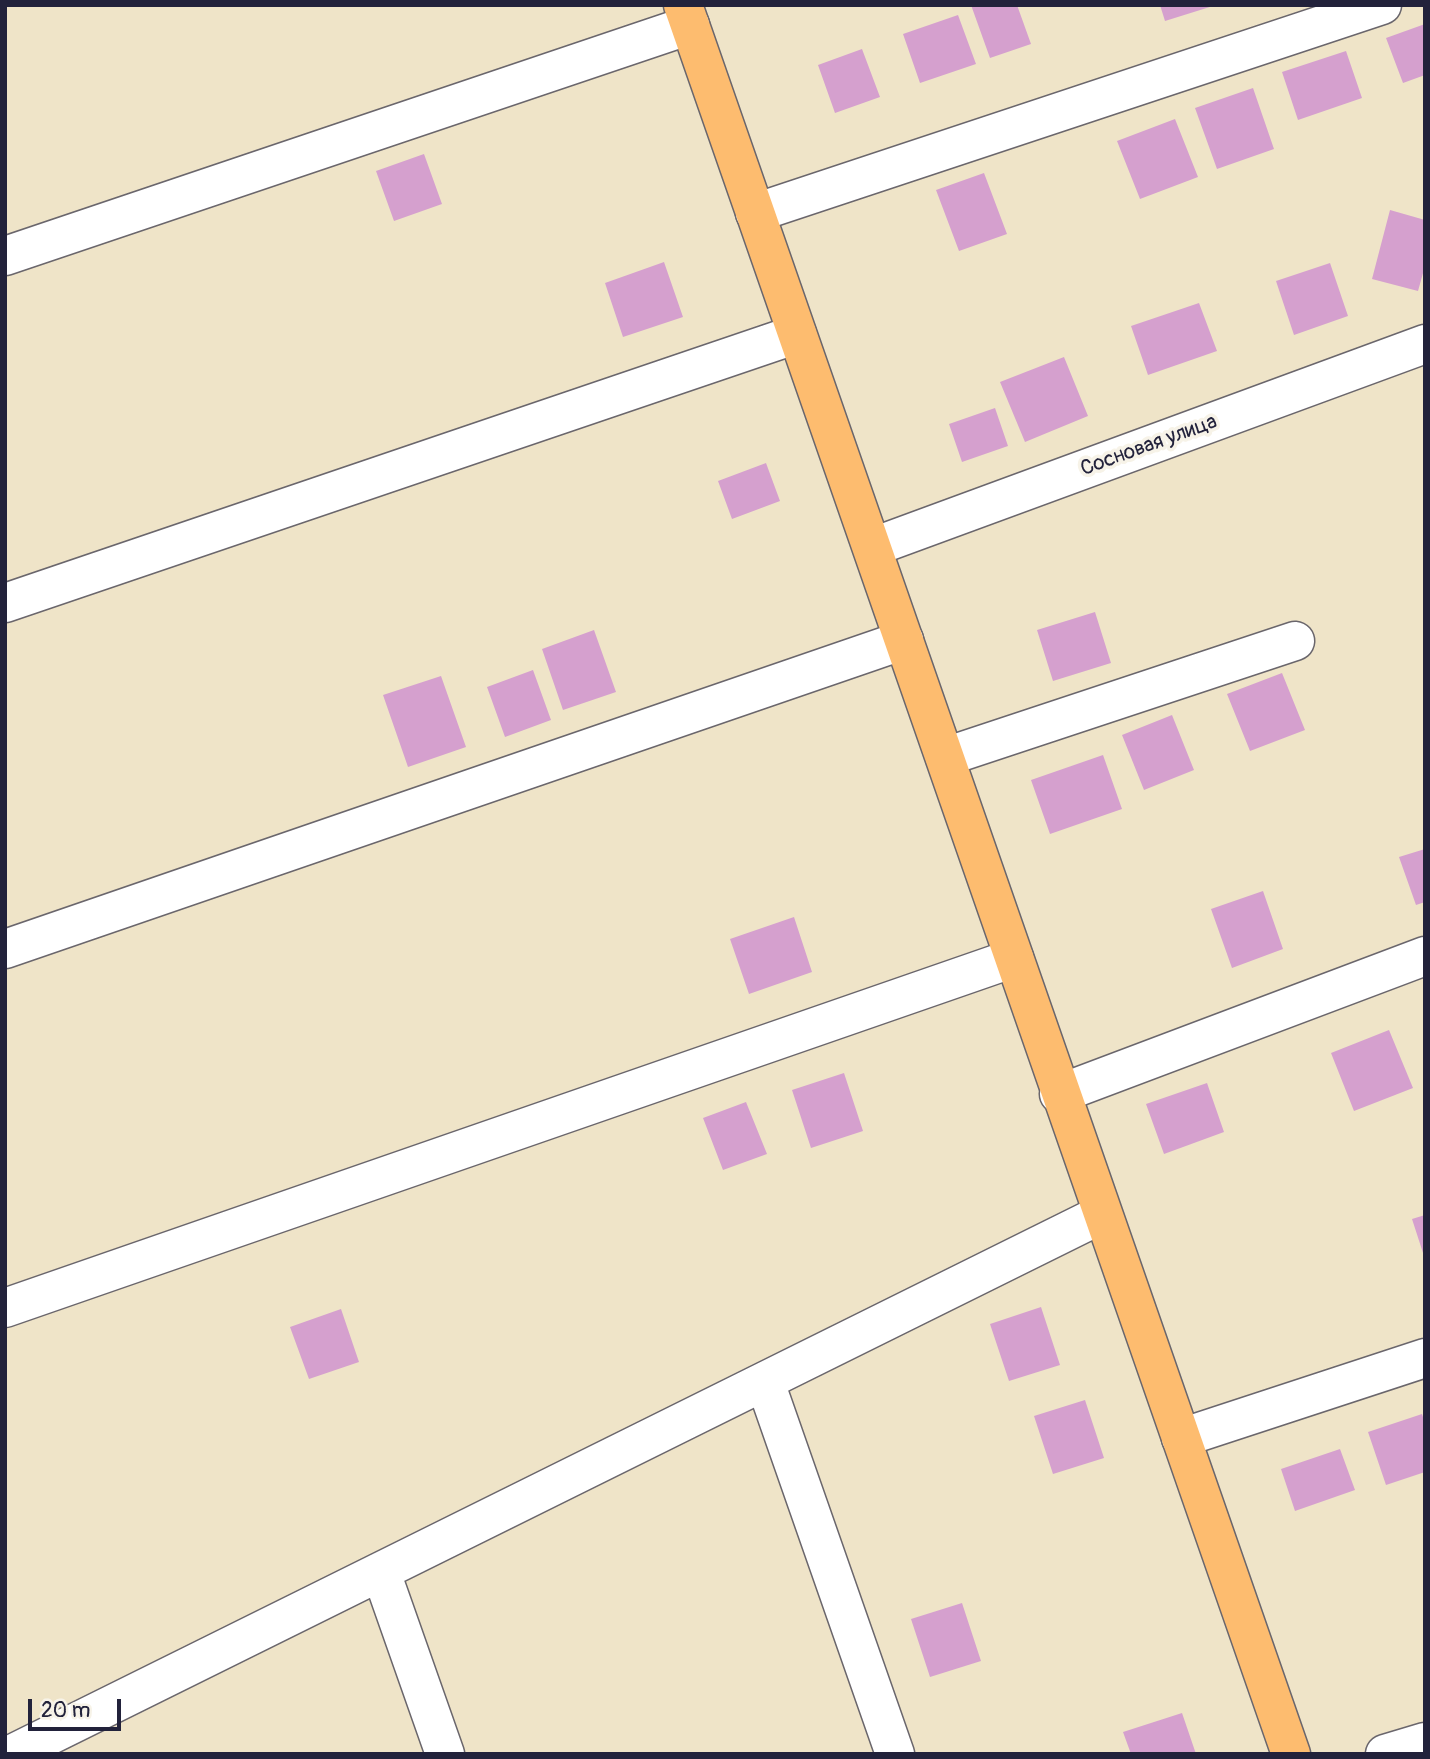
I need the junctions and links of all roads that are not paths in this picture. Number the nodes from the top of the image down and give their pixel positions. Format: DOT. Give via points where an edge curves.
graph roads {
  1 [pos="1382,5"];
  2 [pos="687,15"];
  3 [pos="755,213"];
  4 [pos="5,256"];
  5 [pos="797,334"];
  6 [pos="1425,344"];
  7 [pos="873,547"];
  8 [pos="5,603"];
  9 [pos="904,640"];
  10 [pos="1295,641"];
  11 [pos="945,757"];
  12 [pos="5,950"];
  13 [pos="1425,956"];
  14 [pos="1014,958"];
  15 [pos="1059,1094"];
  16 [pos="1102,1214"];
  17 [pos="5,1308"];
  18 [pos="1425,1358"];
  19 [pos="765,1382"];
  20 [pos="1181,1438"];
  21 [pos="381,1572"];
  22 [pos="1425,1742"];
  23 [pos="12,1754"];
  24 [pos="445,1754"];
  25 [pos="895,1754"];
  26 [pos="1291,1754"];
  27 [pos="1385,1754"];
  1 -- 3 [label="street"];
  2 -- 3 [label="main road"];
  2 -- 4 [label="street"];
  3 -- 5 [label="main road"];
  5 -- 7 [label="main road"];
  5 -- 8 [label="street"];
  6 -- 7 [label="street, Сосновая улица"];
  7 -- 9 [label="main road"];
  9 -- 11 [label="main road"];
  9 -- 12 [label="street"];
  10 -- 11 [label="street"];
  11 -- 14 [label="main road"];
  13 -- 15 [label="street"];
  14 -- 15 [label="main road"];
  14 -- 17 [label="street"];
  15 -- 16 [label="main road"];
  16 -- 19 [label="street"];
  16 -- 20 [label="main road"];
  18 -- 20 [label="street"];
  19 -- 21 [label="street"];
  19 -- 25 [label="street"];
  20 -- 26 [label="main road"];
  21 -- 23 [label="street"];
  21 -- 24 [label="street"];
  22 -- 27 [label="street"];
}
